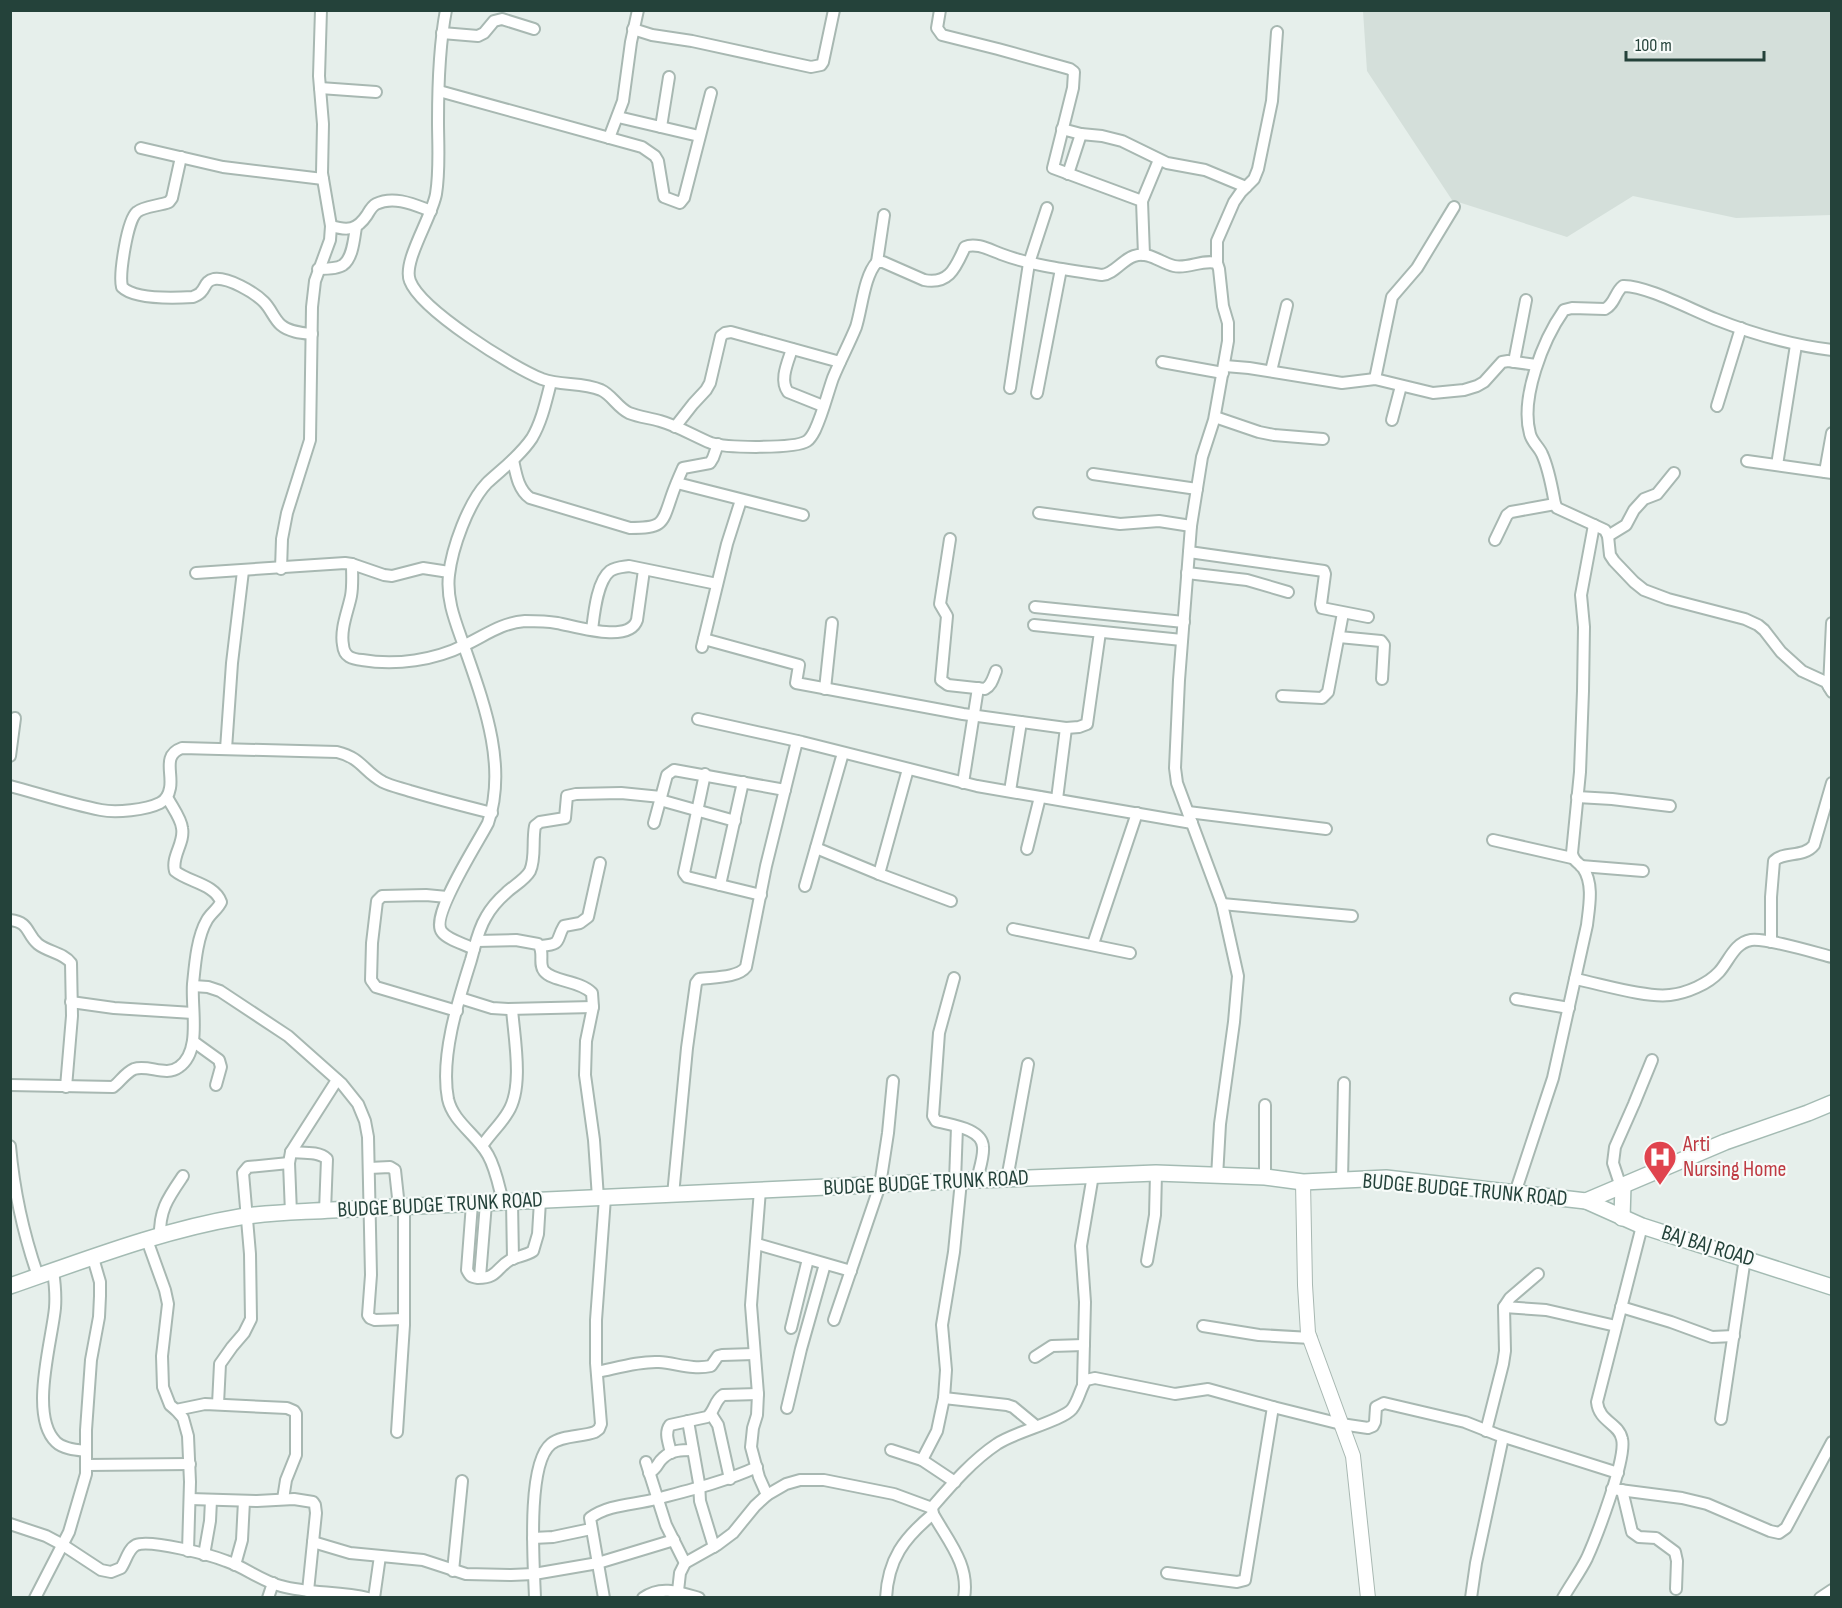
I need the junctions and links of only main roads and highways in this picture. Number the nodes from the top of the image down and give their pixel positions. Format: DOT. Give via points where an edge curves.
graph roads {
  1 [pos="1832,1103"];
  2 [pos="1622,1186"];
  3 [pos="1586,1201"];
  4 [pos="1622,1218"];
  5 [pos="10,1286"];
  6 [pos="1832,1287"];
  1 -- 2 [label="main road, BUDGE BUDGE TRUNK ROAD" via="1725,1142"];
  2 -- 3 [label="main road, BUDGE BUDGE TRUNK ROAD"];
  2 -- 4 [label="main road"];
  3 -- 4 [label="main road, BAJ BAJ ROAD"];
  3 -- 5 [label="main road, BUDGE BUDGE TRUNK ROAD" via="1386,1178 1303,1182 1156,1173 325,1211 218,1222 93,1257"];
  4 -- 6 [label="main road, BAJ BAJ ROAD"];
}
